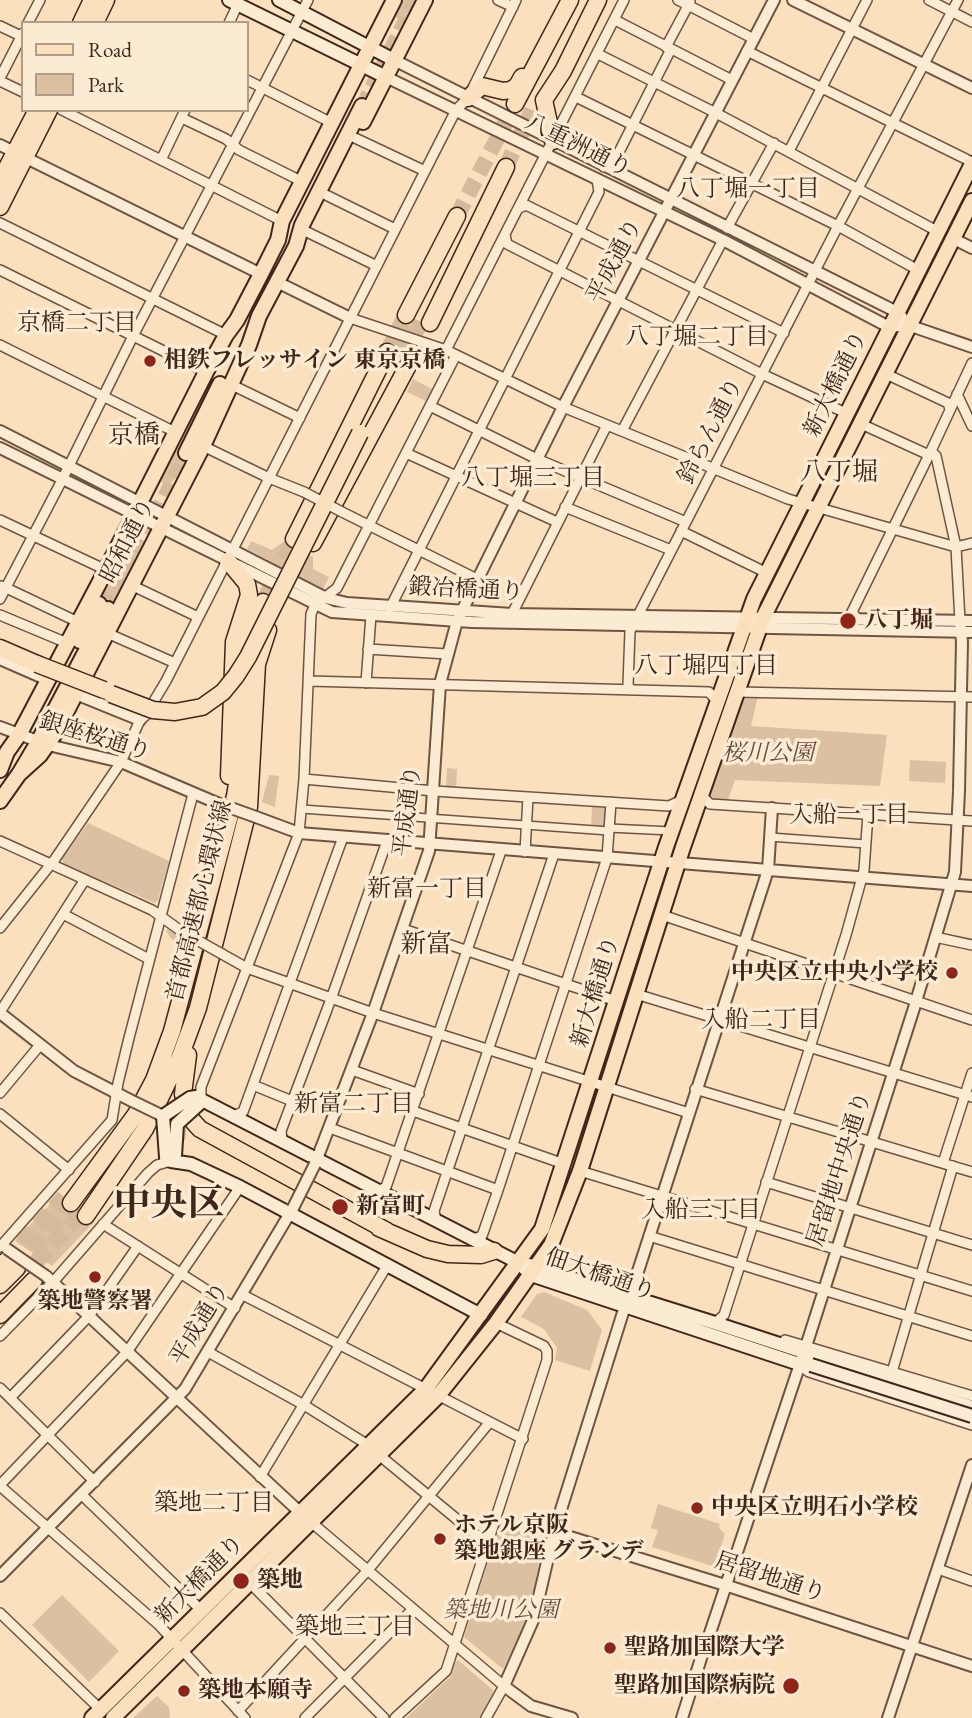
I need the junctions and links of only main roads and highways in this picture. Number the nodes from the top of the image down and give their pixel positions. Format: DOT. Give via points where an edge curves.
graph roads {
  1 [pos="279,0"];
  2 [pos="394,0"];
  3 [pos="425,0"];
  4 [pos="558,0"];
  5 [pos="570,0"];
  6 [pos="586,0"];
  7 [pos="598,0"];
  8 [pos="94,1"];
  9 [pos="234,2"];
  10 [pos="305,6"];
  11 [pos="82,21"];
  12 [pos="95,21"];
  13 [pos="369,46"];
  14 [pos="534,52"];
  15 [pos="394,60"];
  16 [pos="361,64"];
  17 [pos="523,74"];
  18 [pos="386,77"];
  19 [pos="468,98"];
  20 [pos="515,104"];
  21 [pos="532,110"];
  22 [pos="36,112"];
  23 [pos="47,112"];
  24 [pos="550,148"];
  25 [pos="13,152"];
  26 [pos="972,163"];
  27 [pos="506,167"];
  28 [pos="0,181"];
  29 [pos="972,201"];
  30 [pos="0,206"];
  31 [pos="457,216"];
  32 [pos="278,240"];
  33 [pos="296,246"];
  34 [pos="259,316"];
  35 [pos="406,316"];
  36 [pos="237,320"];
  37 [pos="427,321"];
  38 [pos="400,357"];
  39 [pos="854,419"];
  40 [pos="294,539"];
  41 [pos="310,549"];
  42 [pos="231,556"];
  43 [pos="263,602"];
  44 [pos="103,606"];
  45 [pos="278,609"];
  46 [pos="0,648"];
  47 [pos="33,740"];
  48 [pos="0,770"];
  49 [pos="0,801"];
  50 [pos="237,811"];
  51 [pos="223,837"];
  52 [pos="205,887"];
  53 [pos="198,1008"];
  54 [pos="165,1073"];
  55 [pos="199,1099"];
  56 [pos="163,1116"];
  57 [pos="181,1126"];
  58 [pos="125,1147"];
  59 [pos="171,1158"];
  60 [pos="76,1207"];
  61 [pos="387,1231"];
  62 [pos="494,1251"];
  63 [pos="17,1263"];
  64 [pos="519,1263"];
  65 [pos="534,1271"];
  66 [pos="0,1285"];
  67 [pos="0,1300"];
  68 [pos="627,1301"];
  69 [pos="0,1309"];
  70 [pos="0,1315"];
  71 [pos="481,1315"];
  72 [pos="805,1357"];
  73 [pos="431,1393"];
  74 [pos="972,1407"];
  75 [pos="972,1416"];
  76 [pos="373,1450"];
  77 [pos="177,1646"];
  78 [pos="102,1715"];
  1 -- 10 [label="main road, 八重洲通り"];
  2 -- 13 [label="main road, 昭和通り"];
  3 -- 15 [label="main road, 昭和通り"];
  4 -- 14 [label="highway"];
  5 -- 20 [label="highway"];
  6 -- 21 [label="highway"];
  7 -- 24 [label="highway" via="544,100"];
  8 -- 11 [label="highway"];
  8 -- 12 [label="highway"];
  9 -- 16 [label="main road, 八重洲通り"];
  10 -- 13 [label="main road, 八重洲通り"];
  13 -- 15 [label="main road, 八重洲通り"];
  13 -- 16 [label="main road, 昭和通り"];
  15 -- 18 [label="main road, 昭和通り"];
  16 -- 18 [label="main road, 八重洲通り"];
  16 -- 32 [label="main road, 昭和通り" via="282,221"];
  17 -- 19 [label="highway" via="511,90 482,86"];
  18 -- 33 [label="main road, 昭和通り"];
  22 -- 25 [label="highway"];
  23 -- 25 [label="highway"];
  25 -- 28 [label="highway"];
  25 -- 30 [label="highway"];
  26 -- 39 [label="main road, 新大橋通り" via="889,327"];
  27 -- 37 [label="highway"];
  29 -- 39 [label="main road, 新大橋通り" via="884,373"];
  31 -- 35 [label="highway"];
  32 -- 33 [label="main road, 昭和通り" via="293,222 358,104"];
  32 -- 36 [label="main road, 昭和通り"];
  33 -- 34 [label="main road, 昭和通り"];
  34 -- 36 [label="main road, 昭和通り" via="181,452"];
  34 -- 47 [label="main road, 昭和通り" via="203,446 76,694"];
  36 -- 47 [label="main road, 昭和通り" via="48,680"];
  38 -- 40 [label="highway"];
  38 -- 41 [label="highway"];
  38 -- 46 [label="highway, bridge" via="248,657 223,692 202,707 153,710"];
  39 -- 64 [label="main road, 新大橋通り" via="801,503 745,623 671,831 542,1229"];
  39 -- 65 [label="main road, 新大橋通り" via="761,624 678,863 580,1171 556,1237"];
  42 -- 52 [label="highway" via="249,595 234,642 228,783"];
  43 -- 51 [label="highway, 首都高速都心環状線" via="247,652 240,770"];
  44 -- 47 [label="main road, 昭和通り"];
  45 -- 53 [label="highway, 首都高速都心環状線" via="257,664 251,792 243,835"];
  47 -- 48 [label="main road, 昭和通り" via="8,752"];
  47 -- 49 [label="main road, 昭和通り" via="19,774"];
  50 -- 54 [label="highway" via="188,1017"];
  51 -- 52 [label="highway, 首都高速都心環状線"];
  51 -- 54 [label="highway, 首都高速都心環状線"];
  52 -- 54 [label="highway, 首都高速都心環状線" via="183,967"];
  53 -- 54 [label="highway, 首都高速都心環状線"];
  53 -- 61 [label="highway" via="183,1086 186,1109 194,1123"];
  54 -- 60 [label="highway, 首都高速都心環状線" via="133,1107"];
  54 -- 60 [label="highway, 首都高速都心環状線" via="145,1129 122,1166 108,1185"];
  55 -- 56 [label="main road, bridge" via="190,1098"];
  55 -- 57 [label="main road, bridge"];
  55 -- 62 [label="main road, 佃大橋通り"];
  56 -- 57 [label="main road, bridge"];
  56 -- 59 [label="main road, bridge"];
  57 -- 59 [label="main road, bridge"];
  57 -- 61 [label="highway"];
  58 -- 60 [label="highway"];
  59 -- 71 [label="main road" via="291,1210"];
  61 -- 62 [label="highway" via="448,1254"];
  62 -- 64 [label="main road, 佃大橋通り"];
  63 -- 66 [label="highway"];
  63 -- 67 [label="highway"];
  63 -- 69 [label="highway"];
  63 -- 70 [label="highway"];
  64 -- 65 [label="main road, 佃大橋通り"];
  64 -- 71 [label="main road, 新大橋通り"];
  65 -- 68 [label="main road, 佃大橋通り"];
  65 -- 73 [label="main road, 新大橋通り" via="496,1323"];
  68 -- 72 [label="main road, 佃大橋通り"];
  68 -- 72 [label="main road, 佃大橋通り" via="715,1323"];
  71 -- 73 [label="main road, 新大橋通り"];
  72 -- 74 [label="main road, 佃大橋通り"];
  72 -- 75 [label="main road, 佃大橋通り, bridge"];
  73 -- 76 [label="main road, 新大橋通り"];
  76 -- 77 [label="main road, 新大橋通り" via="250,1584"];
  76 -- 77 [label="main road, 新大橋通り" via="299,1512 202,1611"];
  77 -- 78 [label="main road, 新大橋通り"];
}
